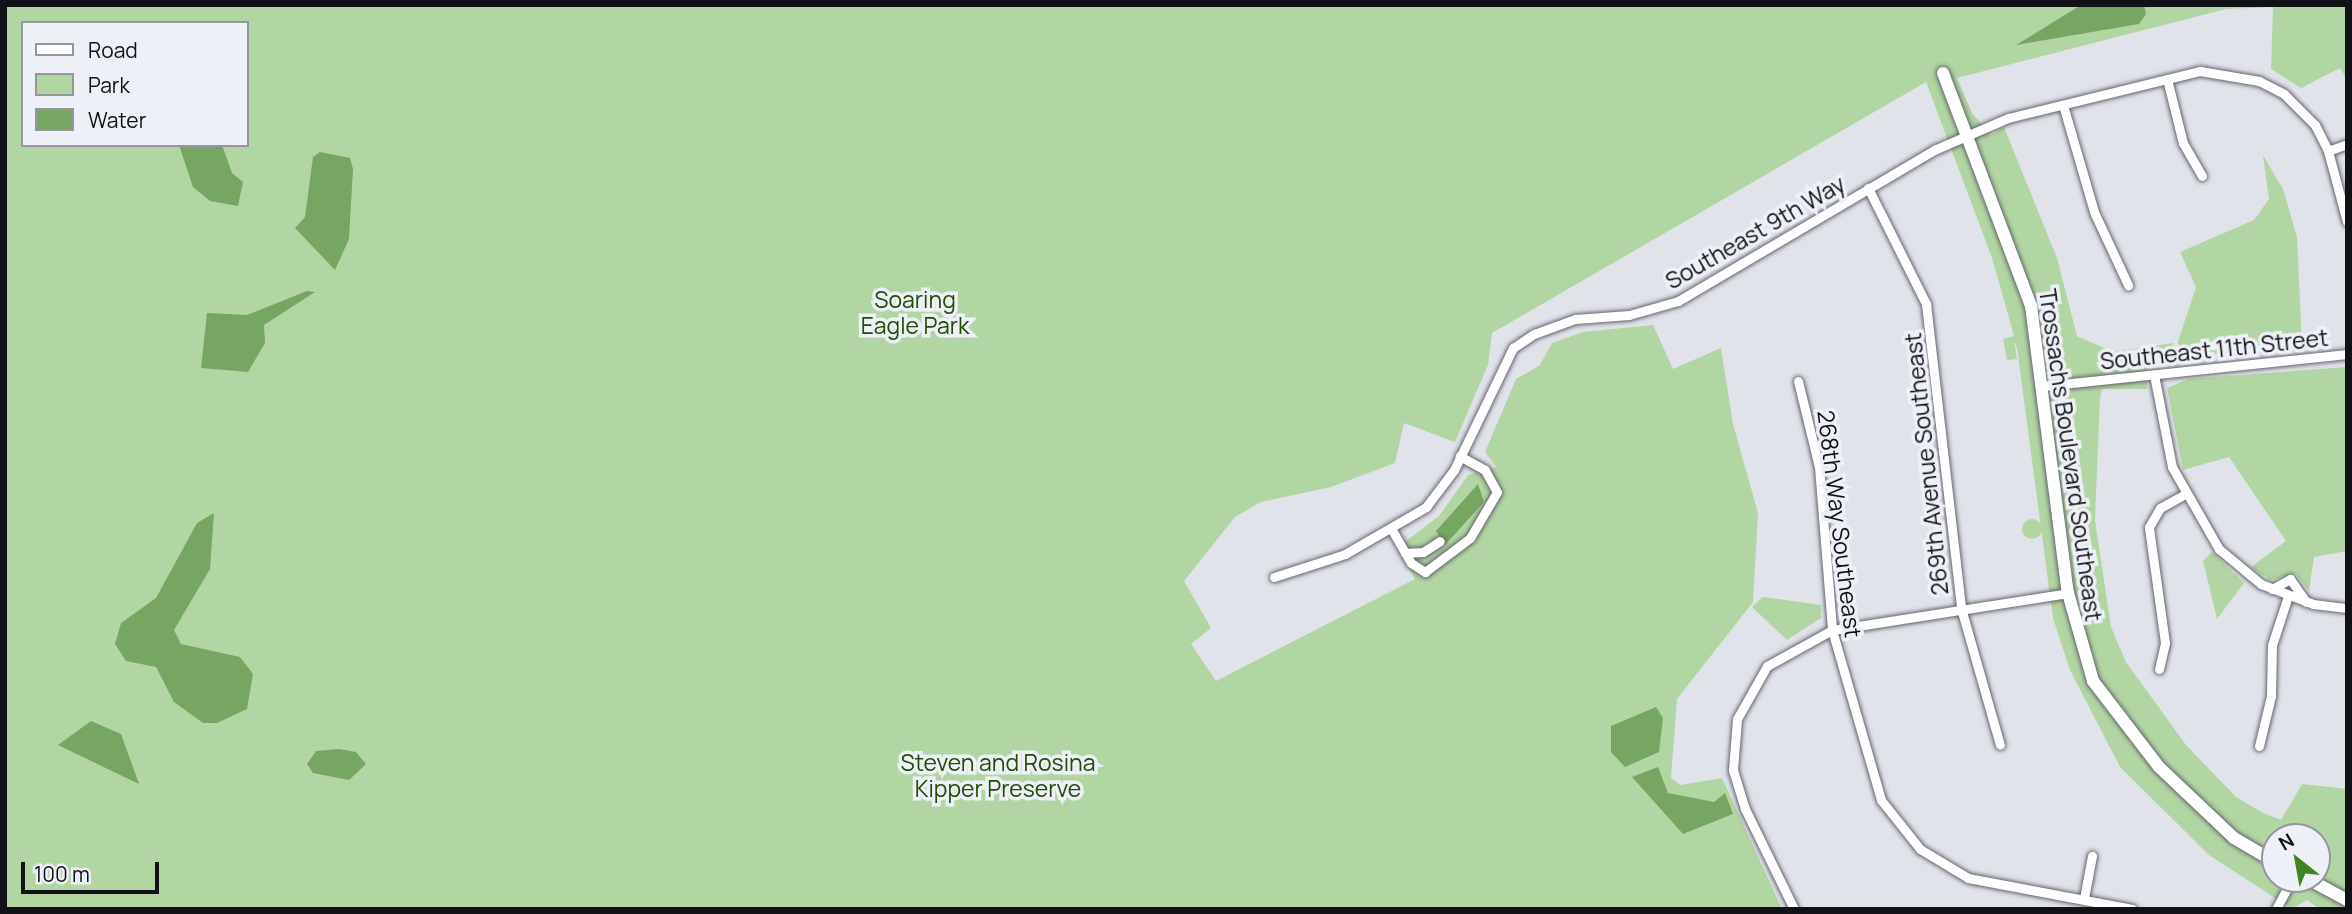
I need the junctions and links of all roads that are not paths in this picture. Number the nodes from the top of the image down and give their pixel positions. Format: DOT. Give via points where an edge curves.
graph roads {
  1 [pos="1943,73"];
  2 [pos="2167,79"];
  3 [pos="2063,105"];
  4 [pos="1967,134"];
  5 [pos="2347,144"];
  6 [pos="2329,151"];
  7 [pos="2202,176"];
  8 [pos="1868,188"];
  9 [pos="2347,222"];
  10 [pos="2128,285"];
  11 [pos="2347,354"];
  12 [pos="2154,375"];
  13 [pos="1798,381"];
  14 [pos="2043,386"];
  15 [pos="1461,456"];
  16 [pos="2182,495"];
  17 [pos="1392,530"];
  18 [pos="1440,541"];
  19 [pos="1405,553"];
  20 [pos="1274,577"];
  21 [pos="2272,589"];
  22 [pos="2068,593"];
  23 [pos="2288,596"];
  24 [pos="2306,602"];
  25 [pos="1961,608"];
  26 [pos="2347,608"];
  27 [pos="1832,630"];
  28 [pos="2159,670"];
  29 [pos="2000,745"];
  30 [pos="2259,747"];
  31 [pos="2261,852"];
  32 [pos="2092,856"];
  33 [pos="2331,891"];
  34 [pos="2285,893"];
  35 [pos="2084,898"];
  36 [pos="2347,900"];
  37 [pos="1794,909"];
  38 [pos="2132,909"];
  39 [pos="2276,909"];
  1 -- 4 [label="street, Trossachs Boulevard Southeast"];
  2 -- 3 [label="street, Southeast 9th Way"];
  2 -- 6 [label="street, Southeast 9th Way" via="2200,71 2259,81 2301,109"];
  2 -- 7 [label="street" via="2183,143"];
  3 -- 4 [label="street, Southeast 9th Way"];
  3 -- 10 [label="street" via="2094,212"];
  4 -- 8 [label="street, Southeast 9th Way"];
  4 -- 14 [label="street, Trossachs Boulevard Southeast" via="2022,273"];
  5 -- 6 [label="street"];
  6 -- 9 [label="street"];
  8 -- 15 [label="street, Southeast 9th Way" via="1678,301 1629,315 1556,324 1513,348"];
  8 -- 25 [label="street, 269th Avenue Southeast" via="1916,275 1931,325"];
  11 -- 12 [label="street, Southeast 11th Street"];
  12 -- 14 [label="street, Southeast 11th Street"];
  12 -- 16 [label="street" via="2165,444"];
  13 -- 27 [label="street, 268th Way Southeast" via="1819,467"];
  14 -- 22 [label="street, Trossachs Boulevard Southeast"];
  15 -- 17 [label="street, Southeast 9th Way" via="1442,491"];
  15 -- 19 [label="street" via="1485,470 1497,492 1494,507 1438,566 1420,571"];
  16 -- 21 [label="street" via="2228,558"];
  16 -- 28 [label="street" via="2160,508 2148,527 2165,643"];
  17 -- 19 [label="street"];
  17 -- 20 [label="street, Southeast 9th Way" via="1303,571"];
  18 -- 19 [label="street" via="1423,552"];
  21 -- 23 [label="street"];
  21 -- 24 [label="street" via="2290,579"];
  22 -- 25 [label="street"];
  22 -- 31 [label="street, Trossachs Boulevard Southeast" via="2083,656 2114,716 2208,814"];
  23 -- 24 [label="street"];
  23 -- 30 [label="street" via="2272,645 2271,696"];
  24 -- 26 [label="street"];
  25 -- 27 [label="street"];
  25 -- 29 [label="street, 269th Avenue Southeast"];
  27 -- 35 [label="street, 268th Way Southeast" via="1874,785 1906,834 1968,878"];
  27 -- 37 [label="street" via="1767,666 1737,719 1733,770 1745,809"];
  32 -- 35 [label="street"];
  33 -- 36 [label="street"];
  34 -- 39 [label="street"];
  35 -- 38 [label="street, 268th Way Southeast"];
}
